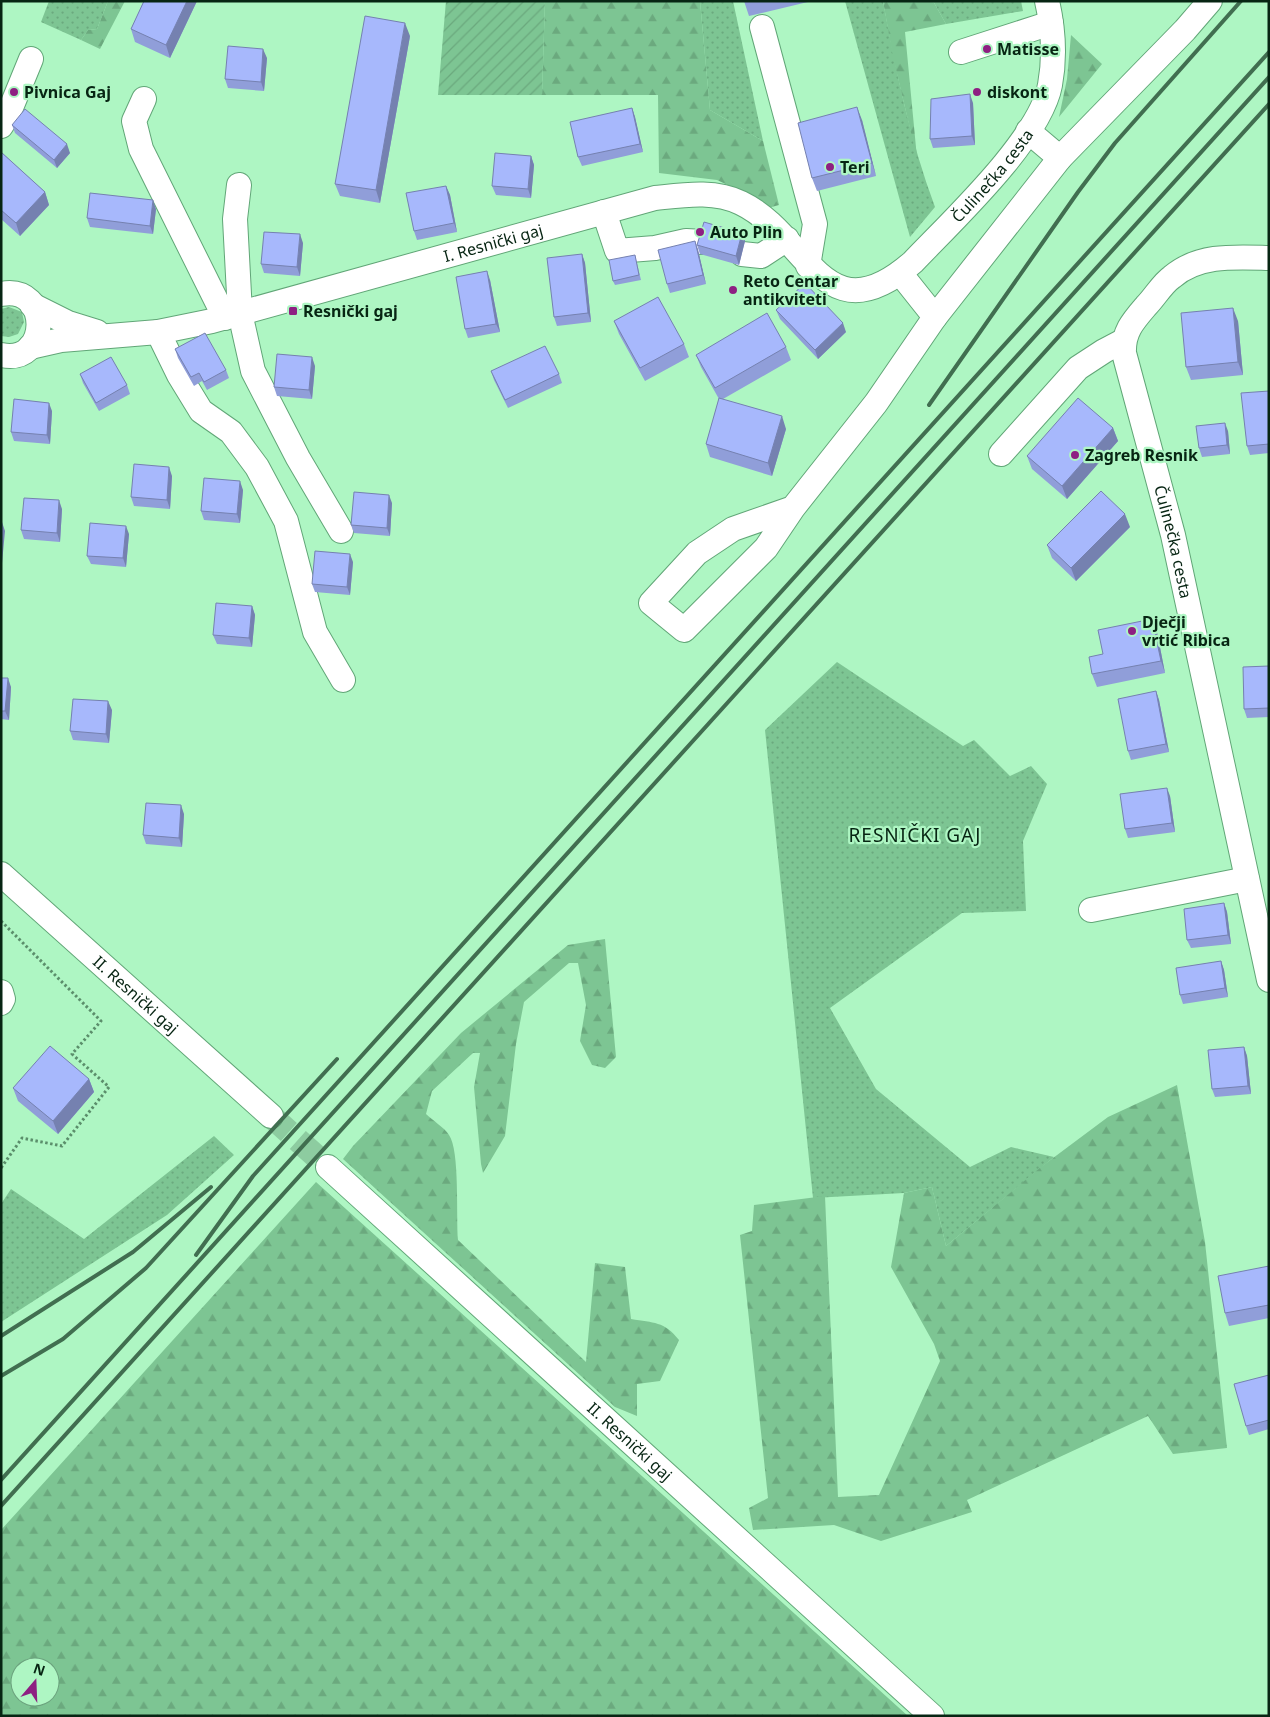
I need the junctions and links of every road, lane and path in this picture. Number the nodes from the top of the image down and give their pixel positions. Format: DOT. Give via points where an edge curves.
graph roads {
  1 [pos="1210,1"];
  2 [pos="1049,12"];
  3 [pos="762,28"];
  4 [pos="961,52"];
  5 [pos="31,59"];
  6 [pos="144,99"];
  7 [pos="1,126"];
  8 [pos="1028,131"];
  9 [pos="1060,158"];
  10 [pos="239,185"];
  11 [pos="604,212"];
  12 [pos="787,239"];
  13 [pos="704,242"];
  14 [pos="742,254"];
  15 [pos="1269,258"];
  16 [pos="808,266"];
  17 [pos="900,273"];
  18 [pos="847,289"];
  19 [pos="14,294"];
  20 [pos="232,316"];
  21 [pos="935,317"];
  22 [pos="158,332"];
  23 [pos="110,336"];
  24 [pos="1123,341"];
  25 [pos="11,355"];
  26 [pos="1000,454"];
  27 [pos="793,508"];
  28 [pos="341,530"];
  29 [pos="343,680"];
  30 [pos="1,874"];
  31 [pos="1247,879"];
  32 [pos="1091,910"];
  33 [pos="1,921"];
  34 [pos="1269,980"];
  35 [pos="1,992"];
  36 [pos="1,1003"];
  37 [pos="271,1116"];
  38 [pos="328,1167"];
  39 [pos="1,1168"];
  40 [pos="932,1716"];
  1 -- 9 [label="street"];
  2 -- 4 [label="street"];
  2 -- 8 [label="street, Čulinečka cesta" via="1052,48 1050,86 1041,111"];
  3 -- 16 [label="street" via="815,224"];
  5 -- 7 [label="street"];
  6 -- 20 [label="street" via="134,121 141,149"];
  8 -- 9 [label="street"];
  8 -- 17 [label="street, Čulinečka cesta" via="987,185"];
  9 -- 21 [label="street"];
  10 -- 20 [label="street"];
  11 -- 12 [label="street, I. Resnički gaj" via="655,198 693,194 721,196 757,212"];
  11 -- 13 [label="street" via="617,250 655,248 686,241"];
  11 -- 20 [label="street, I. Resnički gaj"];
  12 -- 14 [label="street" via="760,256"];
  12 -- 16 [label="street, I. Resnički gaj"];
  15 -- 24 [label="street" via="1215,259 1192,263 1171,277 1128,327"];
  16 -- 18 [label="street, I. Resnički gaj" via="831,283"];
  17 -- 18 [label="street, Čulinečka cesta" via="868,290"];
  17 -- 21 [label="street"];
  19 -- 23 [label="street, I. Resnički gaj" via="68,323"];
  19 -- 25 [label="street" via="37,312 39,330"];
  20 -- 22 [label="street, I. Resnički gaj"];
  20 -- 28 [label="street" via="253,371 298,458"];
  21 -- 27 [label="street" via="876,403"];
  22 -- 23 [label="street, I. Resnički gaj"];
  22 -- 29 [label="street" via="201,411 231,432 258,467 286,521 315,632"];
  23 -- 25 [label="street, I. Resnički gaj" via="61,340"];
  24 -- 26 [label="street" via="1078,368"];
  24 -- 31 [label="street, Čulinečka cesta" via="1173,535"];
  27 -- 27 [label="street" via="732,529 697,553 651,603 684,630 766,548"];
  30 -- 37 [label="street, II. Resnički gaj"];
  31 -- 32 [label="street"];
  31 -- 34 [label="street, Čulinečka cesta"];
  33 -- 39 [label="path" via="101,1021 72,1054 108,1087 62,1146 22,1138"];
  35 -- 36 [label="street"];
  38 -- 40 [label="street, II. Resnički gaj"];
}
